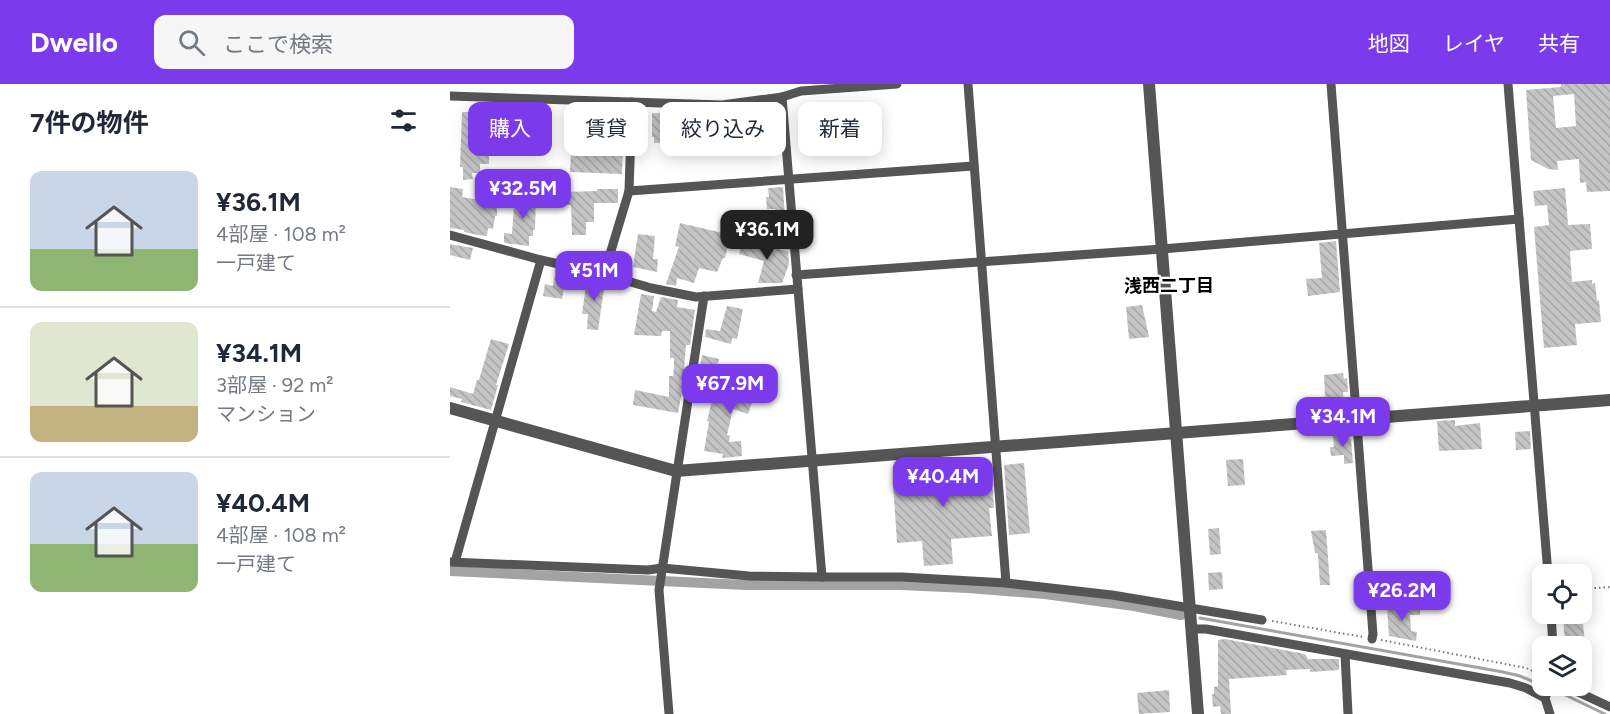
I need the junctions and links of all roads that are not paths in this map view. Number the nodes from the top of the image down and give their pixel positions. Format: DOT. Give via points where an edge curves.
graph roads {
  1 [pos="897,84"];
  2 [pos="968,84"];
  3 [pos="1149,84"];
  4 [pos="1330,84"];
  5 [pos="1508,84"];
  6 [pos="450,96"];
  7 [pos="782,98"];
  8 [pos="632,102"];
  9 [pos="648,103"];
  10 [pos="630,156"];
  11 [pos="974,166"];
  12 [pos="789,180"];
  13 [pos="629,191"];
  14 [pos="1519,219"];
  15 [pos="1341,234"];
  16 [pos="450,235"];
  17 [pos="1162,249"];
  18 [pos="541,260"];
  19 [pos="983,262"];
  20 [pos="603,274"];
  21 [pos="796,275"];
  22 [pos="798,289"];
  23 [pos="704,296"];
  24 [pos="1610,400"];
  25 [pos="1535,405"];
  26 [pos="450,408"];
  27 [pos="1355,419"];
  28 [pos="494,421"];
  29 [pos="1177,433"];
  30 [pos="994,447"];
  31 [pos="811,462"];
  32 [pos="676,471"];
  33 [pos="452,562"];
  34 [pos="1547,564"];
  35 [pos="662,568"];
  36 [pos="822,577"];
  37 [pos="1006,583"];
  38 [pos="1189,607"];
  39 [pos="1262,620"];
  40 [pos="1191,629"];
  41 [pos="1372,639"];
  42 [pos="1345,654"];
  43 [pos="1586,696"];
  44 [pos="1545,698"];
  45 [pos="1610,707"];
  46 [pos="669,714"];
  47 [pos="1198,714"];
  48 [pos="1348,714"];
  49 [pos="1550,714"];
  1 -- 7 [label="street" via="801,91"];
  2 -- 11 [label="street"];
  3 -- 17 [label="street"];
  4 -- 15 [label="street"];
  5 -- 14 [label="street"];
  6 -- 8 [label="street"];
  7 -- 9 [label="street" via="722,105"];
  7 -- 12 [label="street"];
  10 -- 13 [label="street"];
  11 -- 12 [label="street"];
  11 -- 19 [label="street"];
  12 -- 13 [label="street"];
  12 -- 21 [label="street"];
  13 -- 20 [label="street"];
  14 -- 15 [label="street"];
  14 -- 25 [label="street"];
  15 -- 17 [label="street"];
  15 -- 27 [label="street"];
  16 -- 18 [label="street"];
  17 -- 19 [label="street"];
  17 -- 29 [label="street"];
  18 -- 20 [label="street"];
  18 -- 28 [label="street"];
  19 -- 21 [label="street"];
  19 -- 30 [label="street"];
  20 -- 23 [label="street" via="651,288"];
  21 -- 22 [label="street"];
  22 -- 23 [label="street"];
  22 -- 31 [label="street"];
  23 -- 32 [label="street"];
  24 -- 25 [label="street"];
  25 -- 27 [label="street"];
  25 -- 34 [label="street"];
  26 -- 28 [label="street"];
  27 -- 29 [label="street"];
  27 -- 41 [label="street"];
  28 -- 32 [label="street"];
  28 -- 33 [label="street"];
  29 -- 30 [label="street"];
  29 -- 38 [label="street"];
  30 -- 31 [label="street"];
  30 -- 37 [label="street"];
  31 -- 32 [label="street"];
  31 -- 36 [label="street"];
  32 -- 35 [label="street"];
  33 -- 35 [label="street"];
  35 -- 36 [label="street" via="749,576"];
  35 -- 46 [label="street" via="659,590"];
  36 -- 37 [label="street"];
  37 -- 38 [label="street"];
  38 -- 39 [label="street"];
  38 -- 40 [label="street"];
  40 -- 42 [label="street"];
  40 -- 47 [label="street"];
  42 -- 44 [label="street" via="1510,683"];
  42 -- 48 [label="street"];
  43 -- 45 [label="street"];
  44 -- 49 [label="street"];
}
